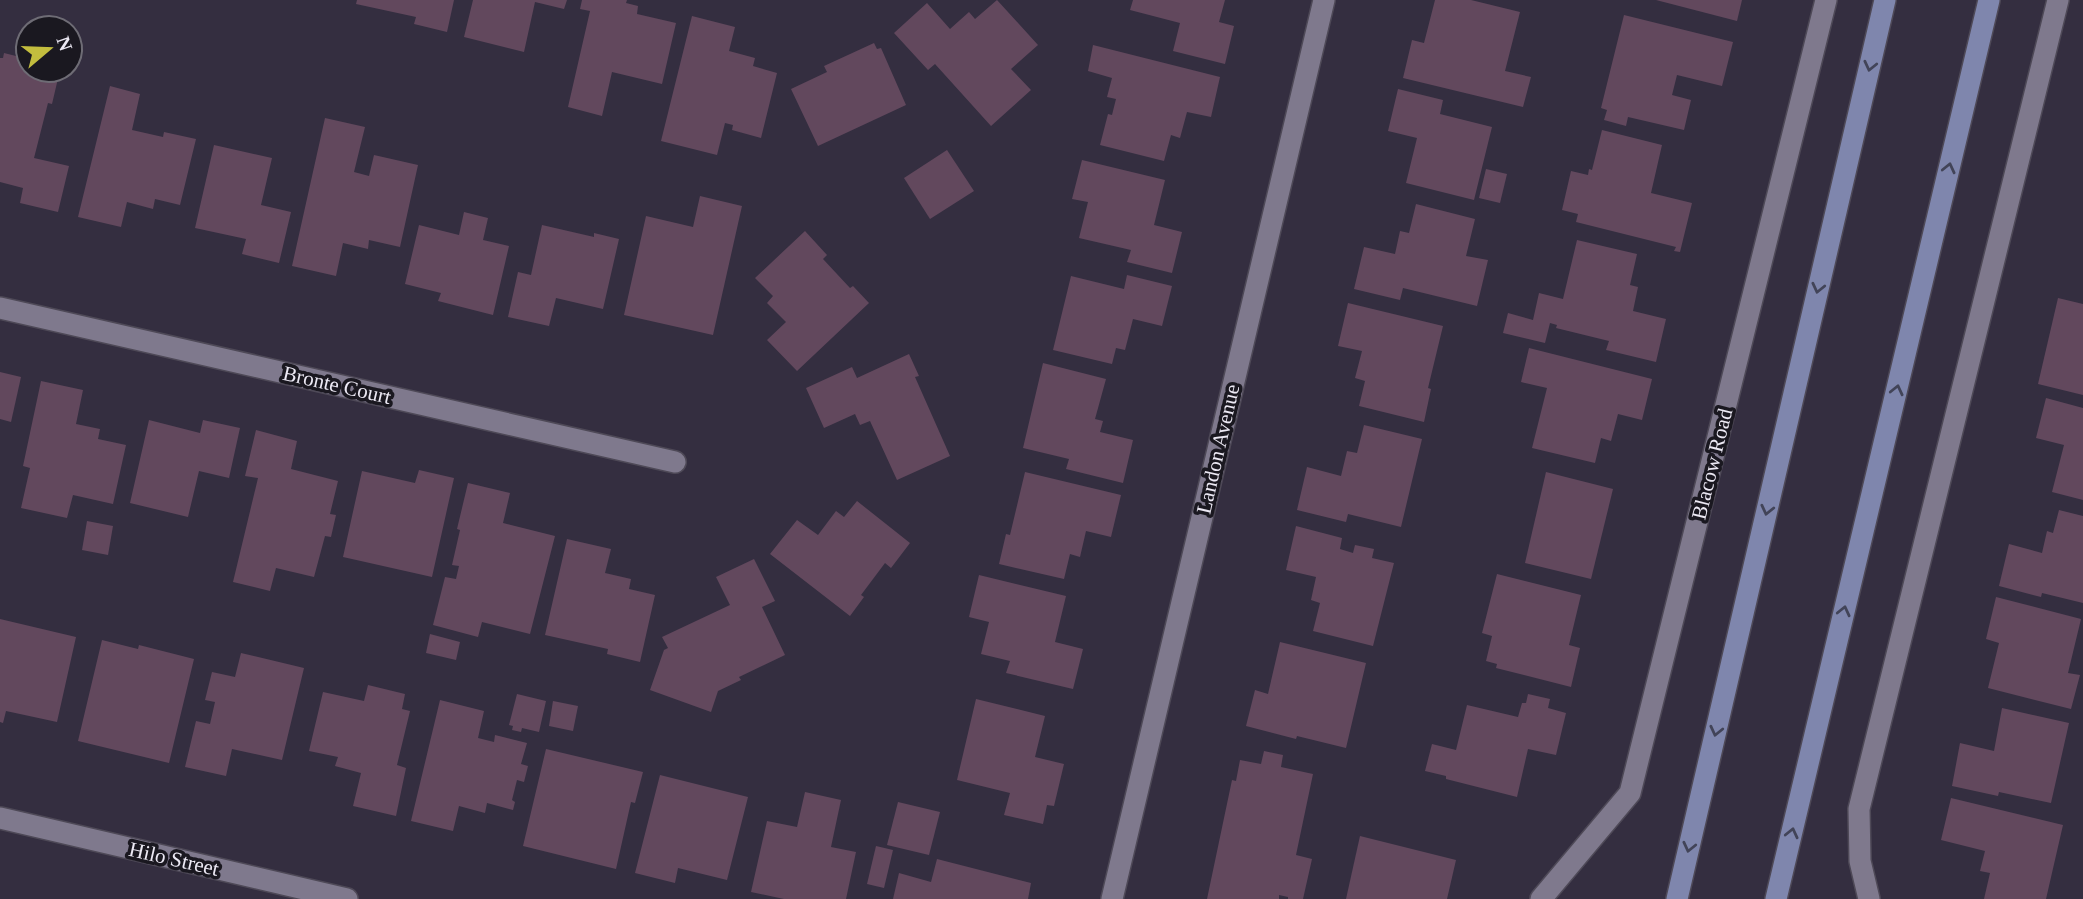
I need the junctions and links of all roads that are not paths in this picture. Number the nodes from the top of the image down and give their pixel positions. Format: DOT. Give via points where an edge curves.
graph roads {
  1 [pos="1324,0"];
  2 [pos="1826,0"];
  3 [pos="1885,0"];
  4 [pos="1989,0"];
  5 [pos="2058,0"];
  6 [pos="0,309"];
  7 [pos="675,462"];
  8 [pos="0,818"];
  9 [pos="347,899"];
  10 [pos="1112,899"];
  11 [pos="1541,899"];
  12 [pos="1677,899"];
  13 [pos="1776,899"];
  14 [pos="1870,899"];
  1 -- 10 [label="street, Landon Avenue"];
  2 -- 11 [label="street, Blacow Road" via="1630,793"];
  3 -- 12 [label="main road, one-way"];
  13 -- 4 [label="main road, one-way"];
  5 -- 14 [label="street" via="1859,809 1860,860"];
  6 -- 7 [label="street, Bronte Court"];
  8 -- 9 [label="street, Hilo Street"];
}
